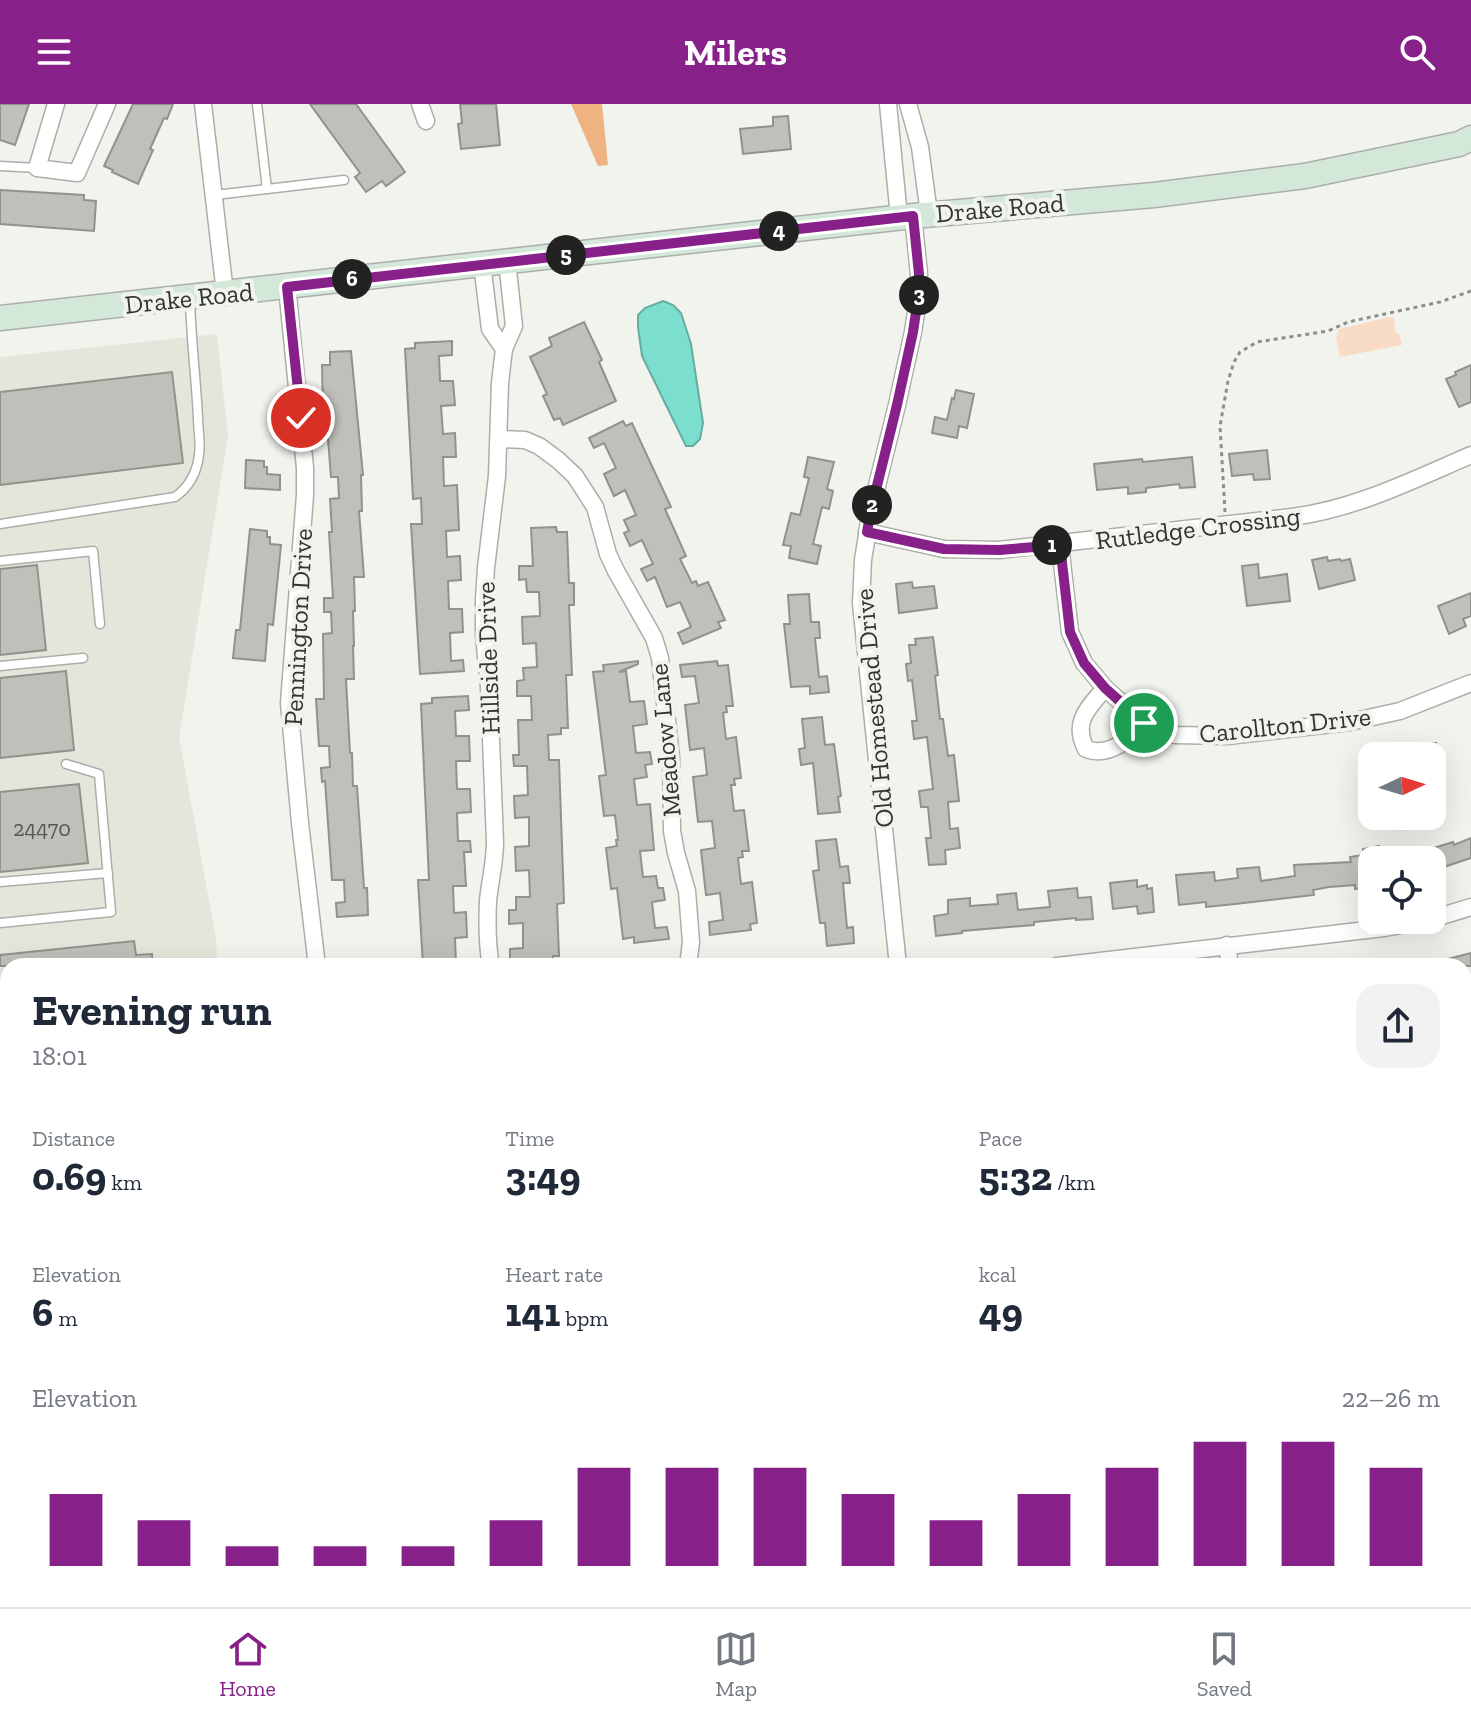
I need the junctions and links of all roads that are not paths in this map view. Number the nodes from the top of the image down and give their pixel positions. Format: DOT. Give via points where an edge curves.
graph roads {
  1 [pos="56,104"];
  2 [pos="107,104"];
  3 [pos="203,104"];
  4 [pos="257,104"];
  5 [pos="420,104"];
  6 [pos="888,104"];
  7 [pos="908,104"];
  8 [pos="426,121"];
  9 [pos="1471,138"];
  10 [pos="0,166"];
  11 [pos="37,168"];
  12 [pos="344,180"];
  13 [pos="267,189"];
  14 [pos="215,195"];
  15 [pos="914,216"];
  16 [pos="507,261"];
  17 [pos="482,264"];
  18 [pos="287,287"];
  19 [pos="225,293"];
  20 [pos="190,298"];
  21 [pos="0,318"];
  22 [pos="504,349"];
  23 [pos="499,439"];
  24 [pos="1471,455"];
  25 [pos="0,524"];
  26 [pos="867,532"];
  27 [pos="1060,545"];
  28 [pos="0,561"];
  29 [pos="100,624"];
  30 [pos="83,658"];
  31 [pos="0,666"];
  32 [pos="1471,683"];
  33 [pos="1105,688"];
  34 [pos="1144,723"];
  35 [pos="66,764"];
  36 [pos="108,873"];
  37 [pos="0,882"];
  38 [pos="1471,907"];
  39 [pos="1446,915"];
  40 [pos="0,923"];
  41 [pos="1358,931"];
  42 [pos="1227,945"];
  43 [pos="316,958"];
  44 [pos="490,958"];
  45 [pos="689,958"];
  46 [pos="897,958"];
  47 [pos="1122,958"];
  48 [pos="1229,958"];
  1 -- 11 [label="street"];
  2 -- 11 [label="street" via="77,173"];
  3 -- 14 [label="street"];
  4 -- 13 [label="lane"];
  5 -- 8 [label="street"];
  6 -- 15 [label="street, Old Homestead Drive" via="890,139"];
  7 -- 15 [label="street, Old Homestead Drive" via="920,147"];
  9 -- 15 [label="street, Drake Road" via="1305,176"];
  10 -- 11 [label="lane"];
  12 -- 13 [label="lane"];
  13 -- 14 [label="lane"];
  14 -- 19 [label="street"];
  15 -- 16 [label="street, Drake Road"];
  15 -- 26 [label="street, Old Homestead Drive" via="918,299"];
  16 -- 17 [label="street, Drake Road"];
  16 -- 22 [label="street, Hillside Drive" via="514,326"];
  17 -- 18 [label="street, Drake Road"];
  17 -- 22 [label="street, Hillside Drive" via="490,329"];
  18 -- 19 [label="street, Drake Road"];
  18 -- 43 [label="street, Pennington Drive" via="305,468 289,703"];
  19 -- 20 [label="street, Drake Road"];
  20 -- 21 [label="street, Drake Road"];
  20 -- 25 [label="lane" via="199,455 184,491 175,497"];
  22 -- 23 [label="street, Hillside Drive"];
  23 -- 44 [label="street, Hillside Drive" via="484,599 495,842 488,899"];
  23 -- 45 [label="street, Meadow Lane" via="539,446 575,476 595,507 616,571 654,638 671,757 672,831 687,891"];
  24 -- 27 [label="street, Rutledge Crossing" via="1320,514"];
  26 -- 27 [label="street, Rutledge Crossing" via="944,549"];
  26 -- 46 [label="street, Old Homestead Drive" via="861,603"];
  27 -- 33 [label="street, Carollton Drive" via="1070,632 1084,663"];
  28 -- 29 [label="lane" via="93,551"];
  30 -- 31 [label="lane"];
  32 -- 34 [label="street, Carollton Drive" via="1400,711 1350,722 1228,736 1175,735"];
  33 -- 34 [label="street, Carollton Drive"];
  33 -- 34 [label="street" via="1083,717 1080,738 1086,749 1103,752"];
  35 -- 36 [label="lane" via="99,774"];
  36 -- 37 [label="lane"];
  36 -- 40 [label="lane" via="111,912"];
  38 -- 39 [label="street"];
  41 -- 42 [label="street"];
  42 -- 47 [label="street"];
  42 -- 48 [label="street"];
}
